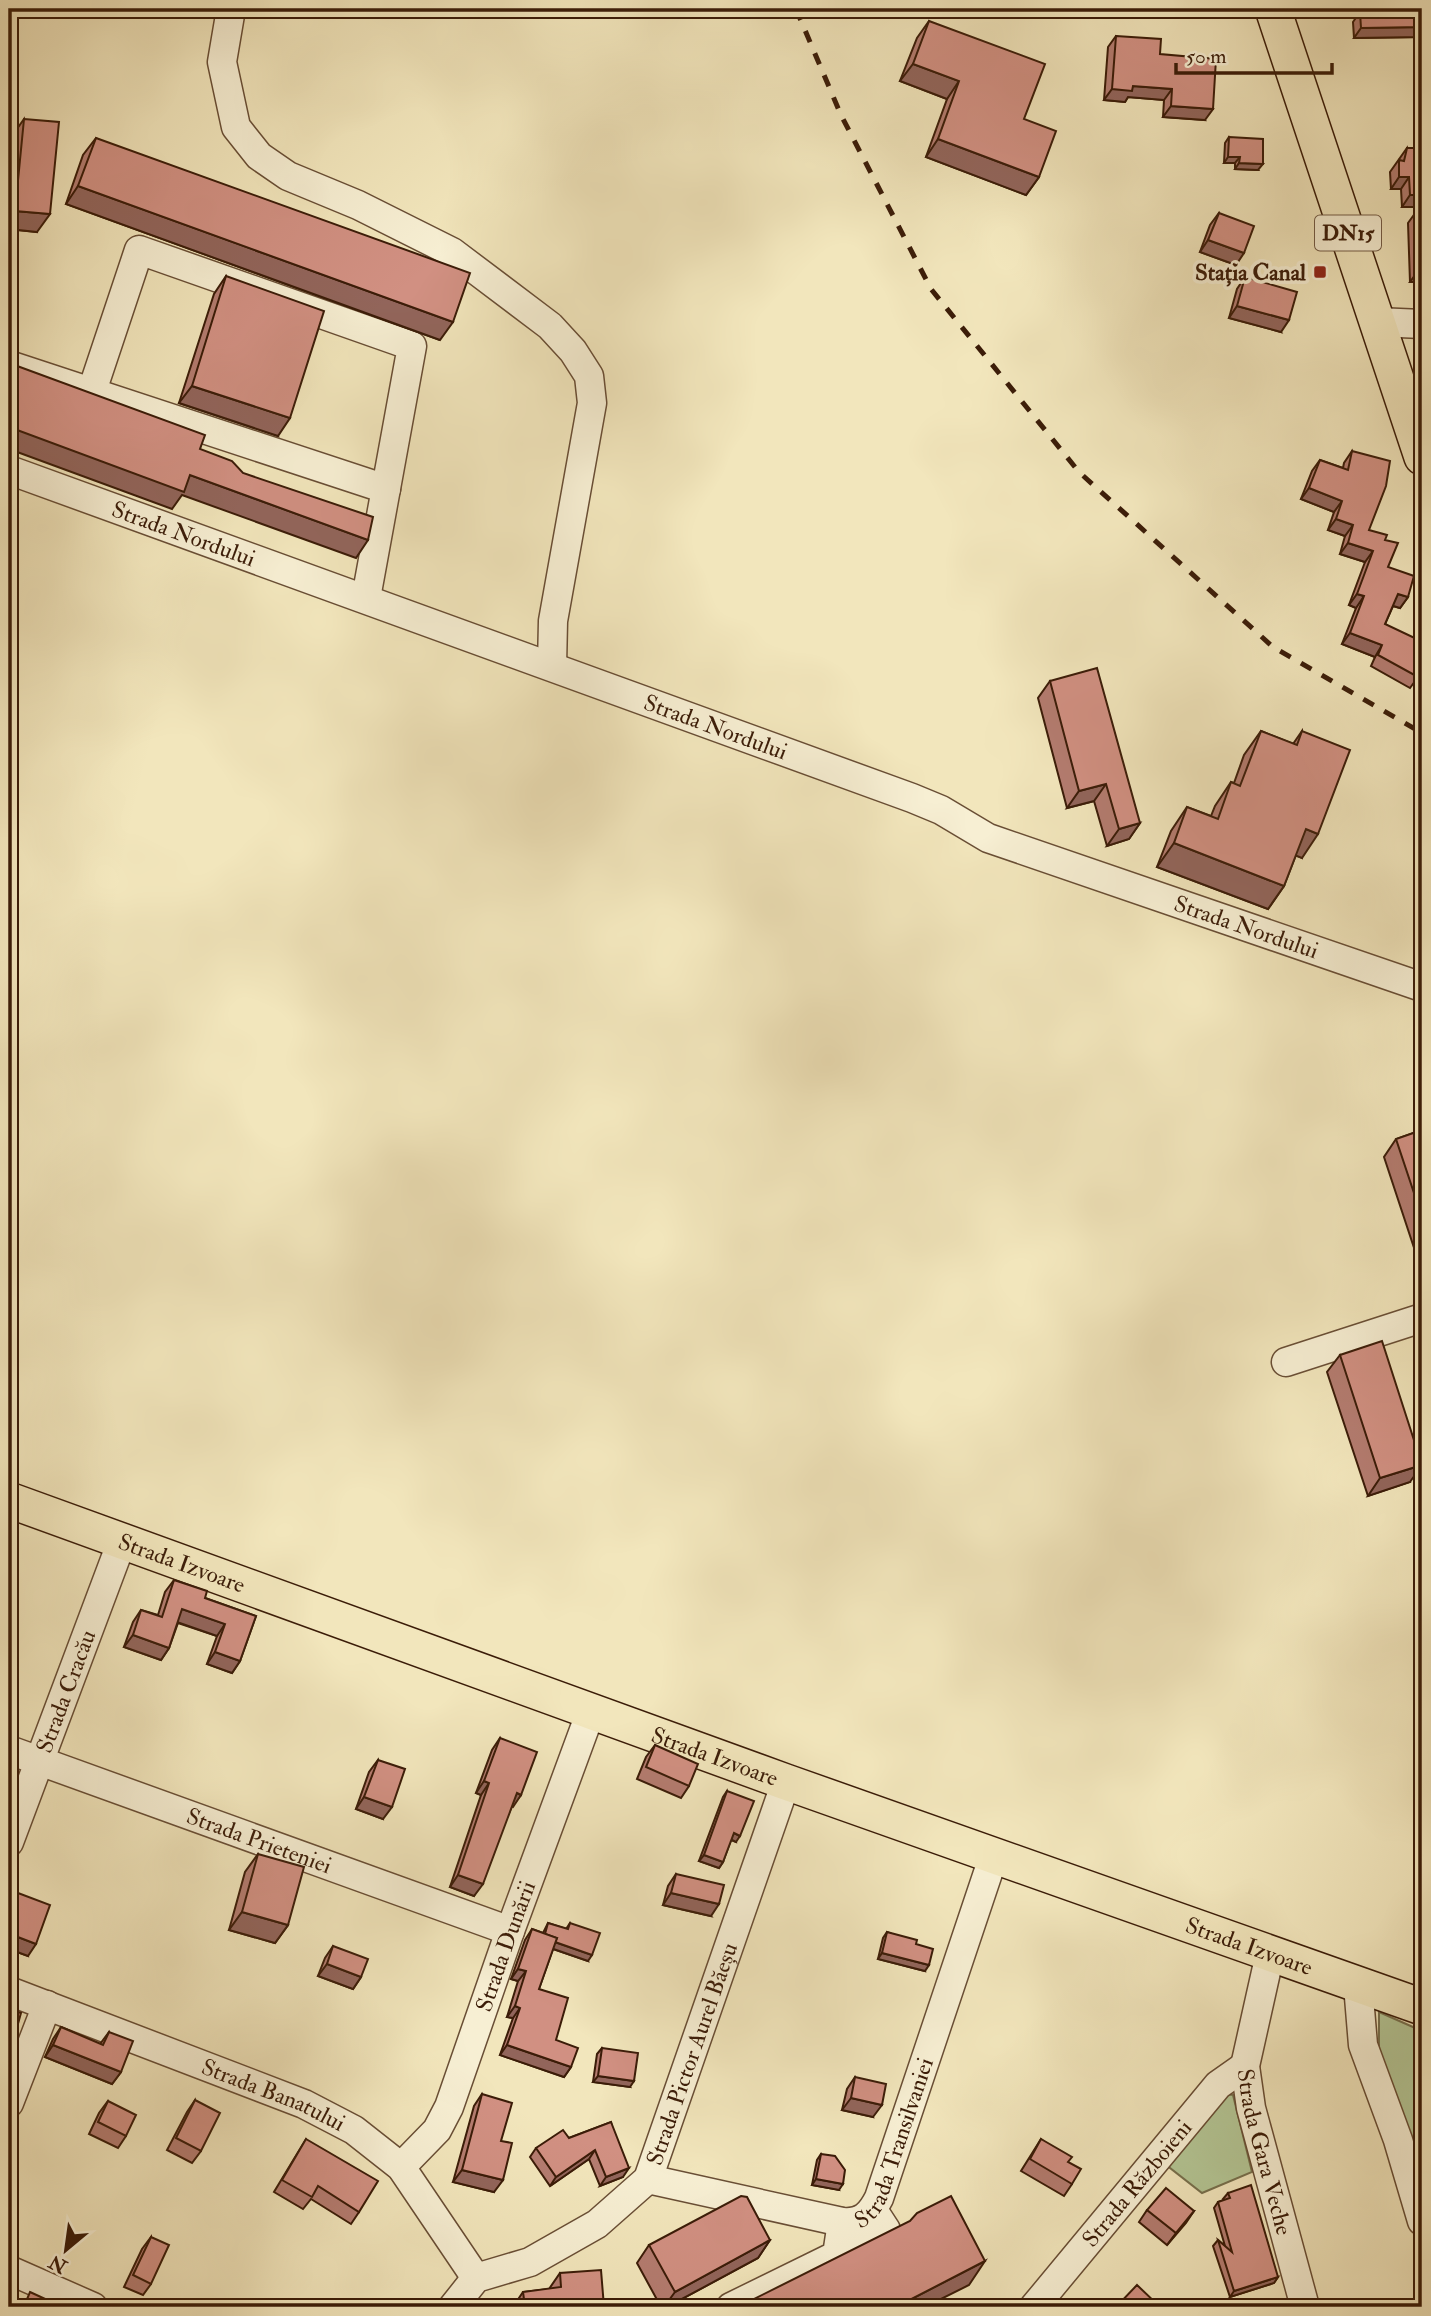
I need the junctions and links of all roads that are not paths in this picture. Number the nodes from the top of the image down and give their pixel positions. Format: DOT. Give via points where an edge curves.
graph roads {
  1 [pos="231,9"];
  2 [pos="1273,9"];
  3 [pos="1377,323"];
  4 [pos="1422,324"];
  5 [pos="9,365"];
  6 [pos="92,391"];
  7 [pos="1422,457"];
  8 [pos="9,470"];
  9 [pos="386,489"];
  10 [pos="366,598"];
  11 [pos="552,666"];
  12 [pos="1422,987"];
  13 [pos="1422,1318"];
  14 [pos="1286,1362"];
  15 [pos="9,1500"];
  16 [pos="122,1541"];
  17 [pos="591,1711"];
  18 [pos="9,1750"];
  19 [pos="37,1761"];
  20 [pos="786,1782"];
  21 [pos="9,1842"];
  22 [pos="994,1855"];
  23 [pos="510,1931"];
  24 [pos="1270,1954"];
  25 [pos="1358,1985"];
  26 [pos="9,1991"];
  27 [pos="47,2004"];
  28 [pos="1422,2007"];
  29 [pos="1245,2066"];
  30 [pos="9,2103"];
  31 [pos="401,2166"];
  32 [pos="648,2179"];
  33 [pos="873,2210"];
  34 [pos="1422,2221"];
  35 [pos="842,2222"];
  36 [pos="837,2255"];
  37 [pos="9,2270"];
  38 [pos="476,2278"];
  39 [pos="93,2307"];
  40 [pos="453,2307"];
  41 [pos="731,2307"];
  42 [pos="1035,2307"];
  43 [pos="1305,2307"];
  1 -- 11 [label="street" via="222,62 236,127 259,156 289,176 452,252 550,326 589,376 592,403 553,621"];
  2 -- 3 [label="main road, DN15"];
  3 -- 4 [label="street"];
  3 -- 7 [label="main road, DN15"];
  5 -- 6 [label="street"];
  6 -- 9 [label="street" via="243,453"];
  6 -- 9 [label="street" via="139,250 412,346"];
  8 -- 10 [label="street, Strada Nordului"];
  9 -- 10 [label="street" via="366,519"];
  10 -- 11 [label="street, Strada Nordului"];
  11 -- 12 [label="street, Strada Nordului" via="912,798 988,838"];
  13 -- 14 [label="street"];
  15 -- 16 [label="main road, Strada Izvoare"];
  16 -- 17 [label="main road, Strada Izvoare"];
  16 -- 19 [label="street, Strada Cracău"];
  17 -- 20 [label="main road, Strada Izvoare"];
  17 -- 23 [label="street, Strada Dunării"];
  18 -- 19 [label="street, Strada Prieteniei"];
  19 -- 21 [label="street, Strada Cracău"];
  19 -- 23 [label="street, Strada Prieteniei"];
  20 -- 22 [label="main road, Strada Izvoare"];
  20 -- 32 [label="street, Strada Pictor Aurel Băeșu"];
  22 -- 24 [label="main road, Strada Izvoare"];
  22 -- 33 [label="street, Strada Transilvaniei"];
  23 -- 31 [label="street, Strada Dunării" via="449,2107 437,2130"];
  24 -- 25 [label="main road, Strada Izvoare"];
  24 -- 29 [label="street, Strada Gara Veche"];
  25 -- 28 [label="main road, Strada Izvoare"];
  25 -- 34 [label="street" via="1363,2045"];
  26 -- 27 [label="street, Strada Banatului"];
  27 -- 30 [label="street"];
  27 -- 31 [label="street, Strada Banatului" via="304,2104 354,2130"];
  29 -- 42 [label="street, Strada Războieni" via="1218,2085"];
  29 -- 43 [label="street, Strada Gara Veche" via="1251,2109"];
  31 -- 38 [label="street, Strada Banatului"];
  32 -- 35 [label="street, Strada Transilvaniei"];
  32 -- 38 [label="street, Strada Pictor Aurel Băeșu" via="586,2230 530,2262"];
  33 -- 35 [label="street, Strada Transilvaniei" via="864,2219"];
  33 -- 36 [label="street" via="886,2230"];
  35 -- 36 [label="street"];
  36 -- 41 [label="street"];
  37 -- 39 [label="street"];
  38 -- 40 [label="street"];
}
